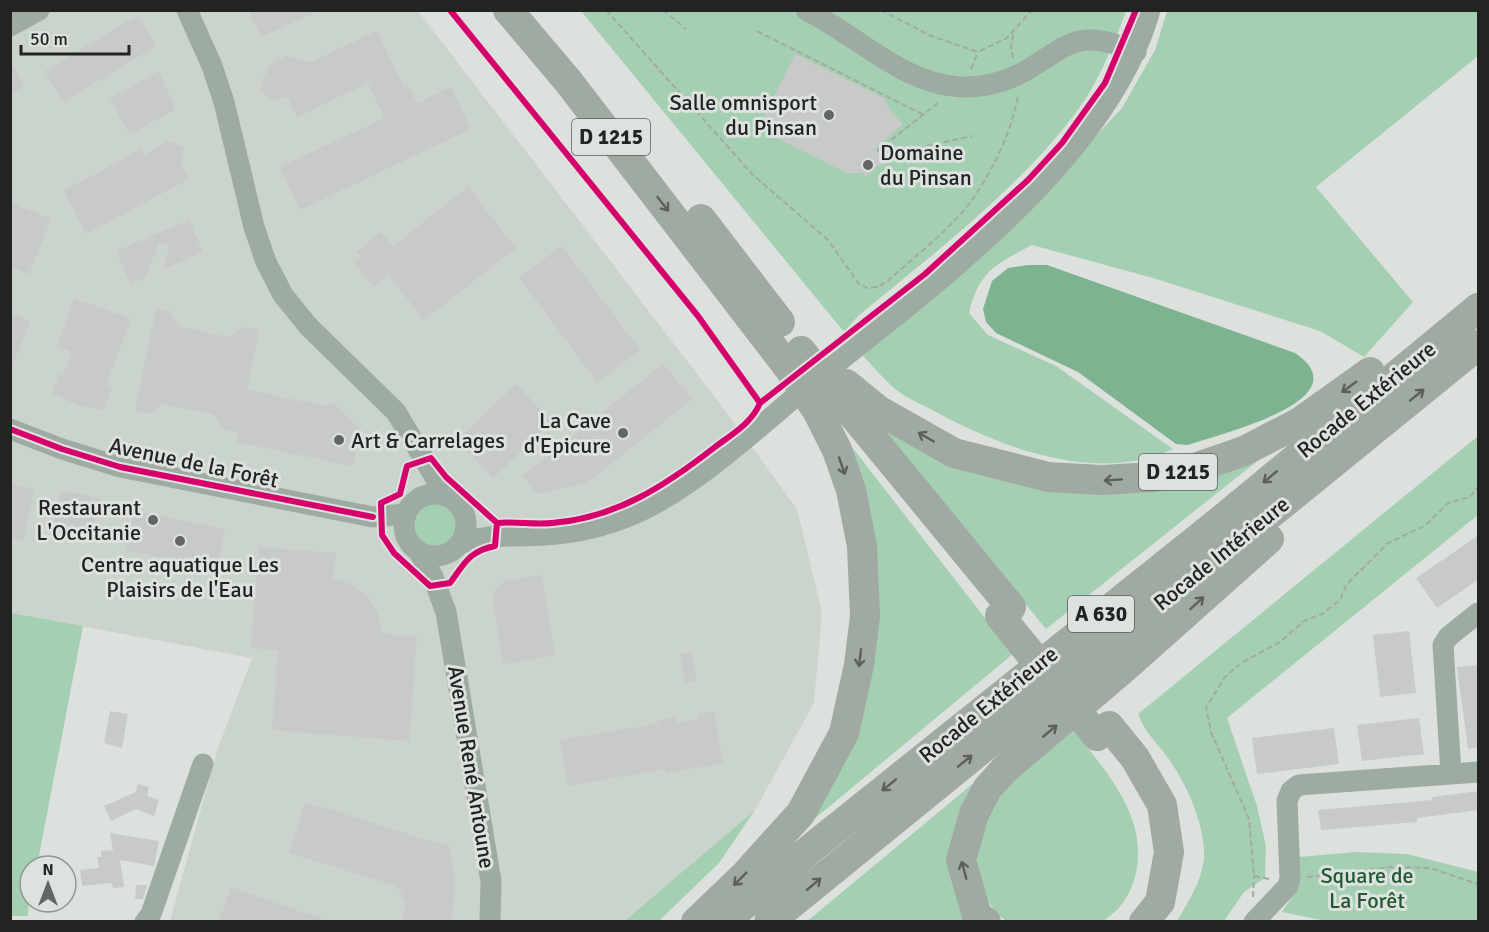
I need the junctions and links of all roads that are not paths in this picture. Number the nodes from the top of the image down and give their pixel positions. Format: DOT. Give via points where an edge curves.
graph roads {
  1 [pos="39,10"];
  2 [pos="187,10"];
  3 [pos="508,10"];
  4 [pos="534,10"];
  5 [pos="806,10"];
  6 [pos="1150,10"];
  7 [pos="10,26"];
  8 [pos="1136,52"];
  9 [pos="721,261"];
  10 [pos="1479,288"];
  11 [pos="1479,308"];
  12 [pos="1479,345"];
  13 [pos="798,356"];
  14 [pos="832,398"];
  15 [pos="10,429"];
  16 [pos="415,446"];
  17 [pos="1339,458"];
  18 [pos="446,496"];
  19 [pos="463,512"];
  20 [pos="408,516"];
  21 [pos="498,534"];
  22 [pos="456,548"];
  23 [pos="418,552"];
  24 [pos="446,612"];
  25 [pos="1479,613"];
  26 [pos="1103,731"];
  27 [pos="203,764"];
  28 [pos="1479,772"];
  29 [pos="1451,774"];
  30 [pos="145,921"];
  31 [pos="489,921"];
  32 [pos="696,921"];
  33 [pos="724,921"];
  34 [pos="769,921"];
  35 [pos="986,921"];
  36 [pos="1121,921"];
  37 [pos="1144,921"];
  38 [pos="1254,921"];
  1 -- 7 [label="street"];
  2 -- 16 [label="street" via="224,102 254,227 279,287 309,327 396,412"];
  3 -- 9 [label="highway, D 1215, one-way"];
  4 -- 9 [label="highway, D 1215"];
  5 -- 8 [label="street" via="932,83 985,87 1018,75 1076,42 1100,40"];
  6 -- 8 [label="street"];
  8 -- 21 [label="street" via="1107,105 1067,157 1016,209 904,308 675,492 634,514 591,529 544,535"];
  9 -- 13 [label="highway, D 1215"];
  10 -- 14 [label="highway, D 1215, one-way" via="1300,423 1244,451 1153,477 1047,477 954,453 878,410"];
  11 -- 33 [label="highway, Rocade Extérieure / A 630, one-way"];
  17 -- 12 [label="highway, Rocade Intérieure / A 630, one-way"];
  13 -- 14 [label="highway, D 1215"];
  13 -- 14 [label="highway, bridge"];
  14 -- 26 [label="highway, D 1215"];
  14 -- 32 [label="highway, one-way" via="837,450 862,546 865,616 844,733 801,813 745,875"];
  15 -- 20 [label="street, Avenue de la Forêt" via="120,467 373,517"];
  16 -- 18 [label="street"];
  16 -- 20 [label="street"];
  34 -- 17 [label="highway, Rocade Intérieure / A 630, one-way"];
  35 -- 17 [label="highway, one-way" via="977,916 961,861 974,814 987,789 1005,769 1304,508"];
  18 -- 19 [label="street"];
  18 -- 20 [label="street" via="427,495"];
  19 -- 21 [label="street"];
  19 -- 22 [label="street" via="466,530"];
  20 -- 23 [label="street" via="408,542"];
  21 -- 22 [label="street"];
  22 -- 23 [label="street" via="436,557"];
  22 -- 24 [label="street, Avenue René Antoune" via="447,576"];
  23 -- 24 [label="street, Avenue René Antoune" via="433,577"];
  24 -- 31 [label="street, Avenue René Antoune" via="491,881"];
  25 -- 29 [label="street" via="1443,645"];
  26 -- 36 [label="highway" via="1139,800 1152,853 1143,892"];
  26 -- 37 [label="highway, D 1215" via="1135,758 1162,805 1169,852 1160,902"];
  27 -- 30 [label="street" via="151,914"];
  28 -- 29 [label="street"];
  29 -- 38 [label="street" via="1299,786 1291,791 1287,801 1288,886"];
}
